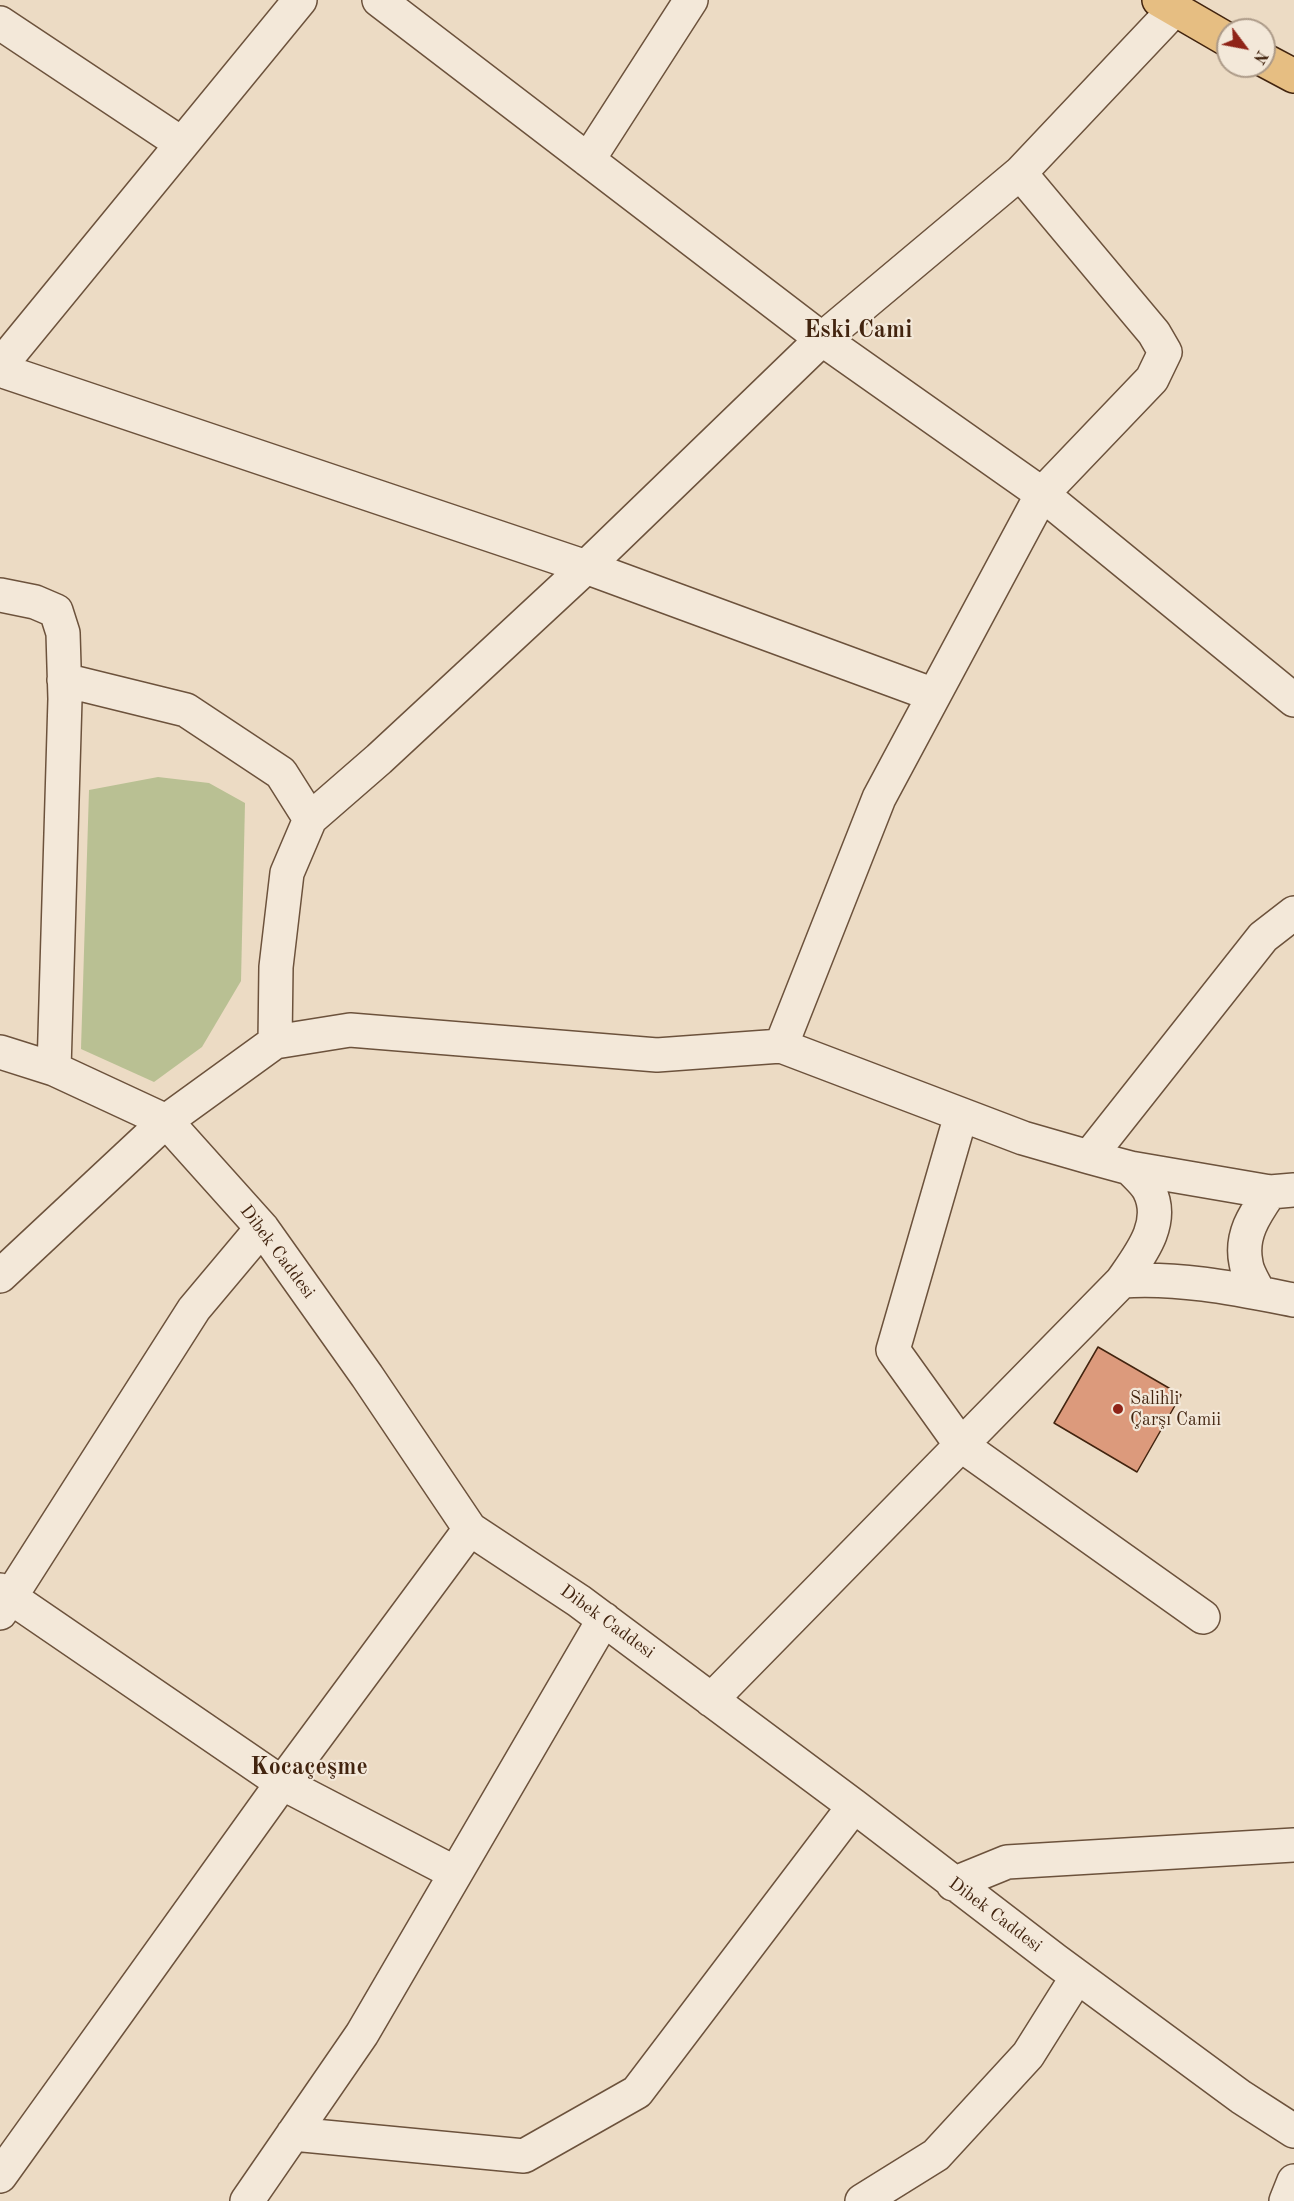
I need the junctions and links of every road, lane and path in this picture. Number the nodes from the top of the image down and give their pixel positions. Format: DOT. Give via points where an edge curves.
graph roads {
  1 [pos="300,0"];
  2 [pos="379,0"];
  3 [pos="691,0"];
  4 [pos="1166,5"];
  5 [pos="0,23"];
  6 [pos="1216,33"];
  7 [pos="1276,66"];
  8 [pos="1294,76"];
  9 [pos="182,144"];
  10 [pos="588,160"];
  11 [pos="1020,173"];
  12 [pos="822,339"];
  13 [pos="0,368"];
  14 [pos="1042,494"];
  15 [pos="586,567"];
  16 [pos="0,595"];
  17 [pos="64,680"];
  18 [pos="934,695"];
  19 [pos="1294,700"];
  20 [pos="310,819"];
  21 [pos="1294,914"];
  22 [pos="275,1042"];
  23 [pos="781,1046"];
  24 [pos="0,1052"];
  25 [pos="54,1069"];
  26 [pos="961,1115"];
  27 [pos="166,1121"];
  28 [pos="1089,1157"];
  29 [pos="1130,1168"];
  30 [pos="1282,1191"];
  31 [pos="262,1228"];
  32 [pos="0,1276"];
  33 [pos="1122,1281"];
  34 [pos="1259,1293"];
  35 [pos="1294,1300"];
  36 [pos="961,1445"];
  37 [pos="470,1529"];
  38 [pos="3,1600"];
  39 [pos="1203,1617"];
  40 [pos="604,1619"];
  41 [pos="711,1700"];
  42 [pos="282,1783"];
  43 [pos="854,1806"];
  44 [pos="1294,1845"];
  45 [pos="455,1873"];
  46 [pos="953,1884"];
  47 [pos="1077,1977"];
  48 [pos="1294,2131"];
  49 [pos="293,2134"];
  50 [pos="0,2176"];
  51 [pos="1294,2181"];
  52 [pos="247,2201"];
  53 [pos="862,2201"];
  54 [pos="1286,2201"];
  1 -- 9 [label="street"];
  2 -- 10 [label="street"];
  3 -- 10 [label="street"];
  4 -- 6 [label="main road"];
  4 -- 11 [label="street"];
  5 -- 9 [label="street"];
  7 -- 8 [label="main road"];
  9 -- 13 [label="street"];
  10 -- 12 [label="street"];
  11 -- 12 [label="street"];
  11 -- 14 [label="street" via="1154,333 1165,352 1152,379"];
  12 -- 14 [label="street"];
  12 -- 15 [label="street"];
  13 -- 15 [label="street"];
  14 -- 18 [label="street"];
  14 -- 19 [label="street"];
  15 -- 18 [label="street"];
  15 -- 20 [label="street"];
  16 -- 17 [label="street" via="56,611 63,633"];
  17 -- 20 [label="street" via="186,710 281,772"];
  17 -- 25 [label="street"];
  18 -- 23 [label="street" via="879,798"];
  20 -- 22 [label="street" via="287,873 276,967"];
  21 -- 28 [label="street" via="1263,937"];
  22 -- 23 [label="street" via="350,1030 657,1055"];
  22 -- 27 [label="street"];
  23 -- 26 [label="street"];
  24 -- 25 [label="street, Dibek Caddesi"];
  25 -- 27 [label="street, Dibek Caddesi"];
  26 -- 28 [label="street"];
  26 -- 36 [label="street" via="893,1350"];
  27 -- 31 [label="street, Dibek Caddesi"];
  27 -- 32 [label="street"];
  28 -- 29 [label="street"];
  29 -- 30 [label="street"];
  29 -- 33 [label="street" via="1149,1190 1155,1215 1144,1249"];
  30 -- 34 [label="street" via="1250,1222 1246,1264"];
  31 -- 37 [label="street, Dibek Caddesi" via="368,1376"];
  31 -- 38 [label="street" via="194,1308"];
  33 -- 34 [label="street" via="1152,1279"];
  33 -- 36 [label="street"];
  34 -- 35 [label="street"];
  36 -- 39 [label="street"];
  36 -- 41 [label="street"];
  37 -- 40 [label="street, Dibek Caddesi"];
  37 -- 42 [label="street"];
  38 -- 42 [label="street"];
  40 -- 41 [label="street, Dibek Caddesi"];
  40 -- 45 [label="street"];
  41 -- 43 [label="street, Dibek Caddesi"];
  42 -- 45 [label="street"];
  42 -- 50 [label="street"];
  43 -- 46 [label="street, Dibek Caddesi"];
  43 -- 49 [label="street" via="637,2091 524,2156"];
  44 -- 46 [label="street" via="1007,1862"];
  45 -- 49 [label="street" via="362,2034"];
  46 -- 47 [label="street, Dibek Caddesi"];
  47 -- 48 [label="street, Dibek Caddesi"];
  47 -- 53 [label="street" via="1028,2055 936,2155"];
  49 -- 52 [label="street"];
  51 -- 54 [label="street"];
}
